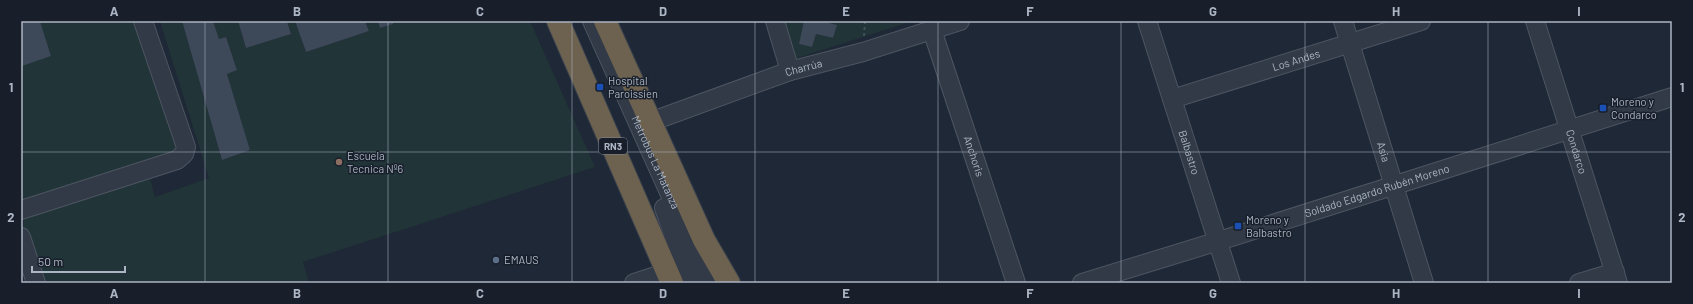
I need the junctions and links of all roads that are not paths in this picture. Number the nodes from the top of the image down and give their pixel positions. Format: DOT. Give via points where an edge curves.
graph roads {
  1 [pos="143,21"];
  2 [pos="558,21"];
  3 [pos="581,21"];
  4 [pos="592,21"];
  5 [pos="605,21"];
  6 [pos="775,21"];
  7 [pos="960,21"];
  8 [pos="1147,21"];
  9 [pos="1342,21"];
  10 [pos="1421,21"];
  11 [pos="1535,21"];
  12 [pos="932,30"];
  13 [pos="1350,44"];
  14 [pos="790,71"];
  15 [pos="1672,97"];
  16 [pos="1172,99"];
  17 [pos="650,122"];
  18 [pos="1570,130"];
  19 [pos="1393,184"];
  20 [pos="21,210"];
  21 [pos="21,237"];
  22 [pos="1218,242"];
  23 [pos="670,278"];
  24 [pos="1616,278"];
  25 [pos="36,283"];
  26 [pos="634,283"];
  27 [pos="691,283"];
  28 [pos="706,283"];
  29 [pos="729,283"];
  30 [pos="1016,283"];
  31 [pos="1082,283"];
  32 [pos="1231,283"];
  33 [pos="1424,283"];
  34 [pos="1579,283"];
  1 -- 20 [label="street" via="186,147 184,154 177,160"];
  2 -- 23 [label="highway, RN3"];
  3 -- 27 [label="street, Metrobus La Matanza" via="671,223"];
  4 -- 28 [label="street, Metrobus La Matanza" via="690,239"];
  5 -- 17 [label="highway"];
  6 -- 14 [label="street"];
  7 -- 12 [label="street, Charrúa"];
  8 -- 16 [label="street, Balbastro"];
  9 -- 13 [label="street, Asia"];
  10 -- 13 [label="street, Los Andes"];
  11 -- 18 [label="street, Condarco"];
  12 -- 14 [label="street, Charrúa"];
  12 -- 30 [label="street, Anchoris"];
  13 -- 16 [label="street, Los Andes"];
  13 -- 19 [label="street, Asia"];
  14 -- 17 [label="street, Charrúa"];
  15 -- 18 [label="street, Soldado Edgardo Rubén Moreno"];
  16 -- 22 [label="street, Balbastro"];
  17 -- 29 [label="highway" via="704,240"];
  18 -- 19 [label="street, Soldado Edgardo Rubén Moreno"];
  18 -- 24 [label="street, Condarco"];
  19 -- 22 [label="street, Soldado Edgardo Rubén Moreno"];
  19 -- 33 [label="street, Asia"];
  21 -- 25 [label="street"];
  22 -- 31 [label="street, Soldado Edgardo Rubén Moreno"];
  22 -- 32 [label="street, Balbastro"];
  23 -- 26 [label="street"];
  24 -- 34 [label="street"];
}
